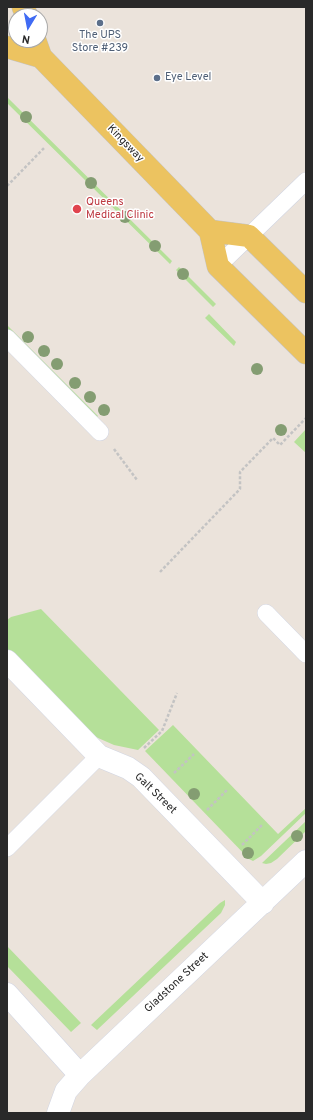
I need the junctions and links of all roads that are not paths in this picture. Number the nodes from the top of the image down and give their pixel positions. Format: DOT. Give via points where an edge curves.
graph roads {
  1 [pos="38,48"];
  2 [pos="306,181"];
  3 [pos="210,231"];
  4 [pos="249,236"];
  5 [pos="218,266"];
  6 [pos="306,292"];
  7 [pos="7,338"];
  8 [pos="306,353"];
  9 [pos="100,432"];
  10 [pos="266,613"];
  11 [pos="306,654"];
  12 [pos="7,661"];
  13 [pos="99,756"];
  14 [pos="7,848"];
  15 [pos="306,861"];
  16 [pos="263,903"];
  17 [pos="7,994"];
  18 [pos="80,1075"];
  19 [pos="58,1113"];
  1 -- 3 [label="main road, Kingsway"];
  2 -- 4 [label="lane"];
  3 -- 4 [label="main road"];
  3 -- 5 [label="main road"];
  4 -- 5 [label="lane"];
  4 -- 6 [label="main road"];
  5 -- 8 [label="main road"];
  7 -- 9 [label="lane"];
  10 -- 11 [label="lane"];
  12 -- 13 [label="street, Galt Street"];
  13 -- 14 [label="lane"];
  13 -- 16 [label="street, Galt Street" via="128,768 140,777"];
  15 -- 16 [label="street, Gladstone Street"];
  16 -- 18 [label="street, Gladstone Street"];
  17 -- 18 [label="street"];
  18 -- 19 [label="street, Gladstone Street" via="66,1091"];
}
